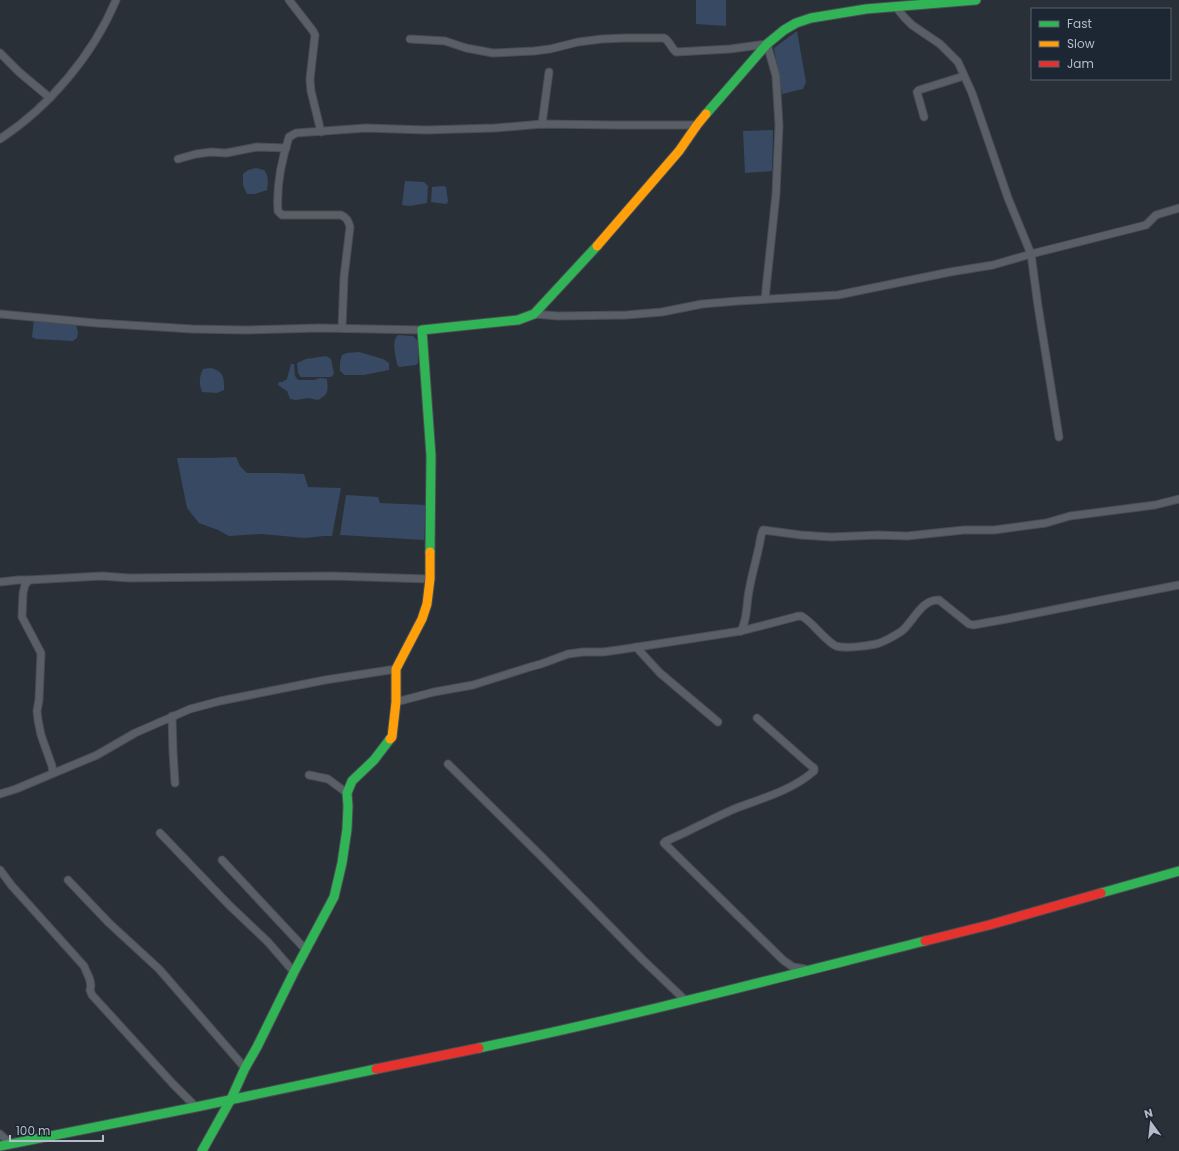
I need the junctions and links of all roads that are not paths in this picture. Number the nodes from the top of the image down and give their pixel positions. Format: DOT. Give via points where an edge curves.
graph roads {
  1 [pos="116,0"];
  2 [pos="289,0"];
  3 [pos="976,0"];
  4 [pos="896,7"];
  5 [pos="410,39"];
  6 [pos="767,44"];
  7 [pos="0,53"];
  8 [pos="549,72"];
  9 [pos="964,76"];
  10 [pos="50,98"];
  11 [pos="924,116"];
  12 [pos="542,124"];
  13 [pos="697,125"];
  14 [pos="321,132"];
  15 [pos="0,139"];
  16 [pos="286,148"];
  17 [pos="178,159"];
  18 [pos="1179,208"];
  19 [pos="1031,254"];
  20 [pos="765,299"];
  21 [pos="0,314"];
  22 [pos="534,314"];
  23 [pos="342,328"];
  24 [pos="422,330"];
  25 [pos="1058,437"];
  26 [pos="1179,499"];
  27 [pos="430,578"];
  28 [pos="29,580"];
  29 [pos="0,582"];
  30 [pos="1179,586"];
  31 [pos="741,631"];
  32 [pos="636,647"];
  33 [pos="396,669"];
  34 [pos="396,702"];
  35 [pos="172,716"];
  36 [pos="757,718"];
  37 [pos="718,722"];
  38 [pos="448,764"];
  39 [pos="54,772"];
  40 [pos="308,775"];
  41 [pos="175,783"];
  42 [pos="347,793"];
  43 [pos="0,794"];
  44 [pos="160,833"];
  45 [pos="222,860"];
  46 [pos="0,870"];
  47 [pos="1179,871"];
  48 [pos="68,880"];
  49 [pos="306,950"];
  50 [pos="811,970"];
  51 [pos="294,972"];
  52 [pos="686,1002"];
  53 [pos="245,1068"];
  54 [pos="231,1099"];
  55 [pos="196,1107"];
  56 [pos="0,1134"];
  57 [pos="10,1144"];
  58 [pos="0,1146"];
  59 [pos="202,1151"];
  1 -- 10 [label="street" via="91,48"];
  2 -- 14 [label="street" via="315,35 310,79"];
  3 -- 4 [label="street"];
  4 -- 6 [label="street" via="811,18 784,30"];
  4 -- 9 [label="street" via="912,25 932,38 958,62"];
  5 -- 6 [label="street" via="445,41 493,53 534,52 578,42 625,38 664,38 676,52"];
  6 -- 13 [label="street"];
  6 -- 20 [label="street" via="776,76 779,125 776,194"];
  7 -- 10 [label="street"];
  8 -- 12 [label="street"];
  9 -- 11 [label="street" via="919,90 917,92"];
  9 -- 19 [label="street"];
  10 -- 15 [label="street" via="38,111"];
  12 -- 13 [label="street"];
  12 -- 14 [label="street" via="426,130 366,128"];
  13 -- 22 [label="street" via="679,151 585,260"];
  14 -- 16 [label="street" via="296,133 289,137"];
  16 -- 17 [label="street" via="257,147 196,154"];
  16 -- 23 [label="street" via="279,175 278,211 282,215 341,215 349,221"];
  18 -- 19 [label="street" via="1156,215 1146,225"];
  19 -- 20 [label="street" via="993,265 838,295"];
  19 -- 25 [label="street"];
  20 -- 22 [label="street" via="702,304 662,312 626,315"];
  21 -- 23 [label="street" via="192,329"];
  22 -- 24 [label="street" via="518,320"];
  23 -- 24 [label="street"];
  24 -- 27 [label="street" via="431,456"];
  26 -- 31 [label="street" via="994,530 964,530 907,536 831,537 763,530"];
  27 -- 28 [label="street" via="102,576"];
  27 -- 33 [label="street" via="427,604 422,619"];
  28 -- 29 [label="street"];
  28 -- 39 [label="street" via="23,593 22,617 41,653 37,711 41,735"];
  30 -- 31 [label="street" via="973,625 939,600 934,600 920,610 902,631 878,644 850,647 836,646 801,616"];
  31 -- 32 [label="street"];
  32 -- 34 [label="street" via="568,654 473,685"];
  32 -- 37 [label="street" via="660,673"];
  33 -- 34 [label="street"];
  33 -- 35 [label="street" via="220,701"];
  34 -- 42 [label="street" via="392,737 374,760 352,781"];
  35 -- 39 [label="street" via="97,755"];
  35 -- 41 [label="street"];
  36 -- 50 [label="street" via="810,764 814,771 782,791 738,807 664,843 783,960 793,967"];
  38 -- 52 [label="street"];
  39 -- 43 [label="street"];
  40 -- 42 [label="street" via="328,779"];
  42 -- 49 [label="street" via="347,829 334,897"];
  44 -- 51 [label="street" via="268,942"];
  45 -- 49 [label="street"];
  46 -- 55 [label="street" via="84,966 91,982 92,995"];
  47 -- 50 [label="street" via="996,923"];
  48 -- 53 [label="street" via="109,923 159,969"];
  49 -- 51 [label="street"];
  50 -- 52 [label="street"];
  51 -- 53 [label="street"];
  52 -- 54 [label="street" via="551,1033"];
  53 -- 54 [label="street"];
  54 -- 55 [label="street"];
  54 -- 59 [label="street"];
  55 -- 57 [label="street"];
  56 -- 57 [label="street"];
  57 -- 58 [label="street"];
}
